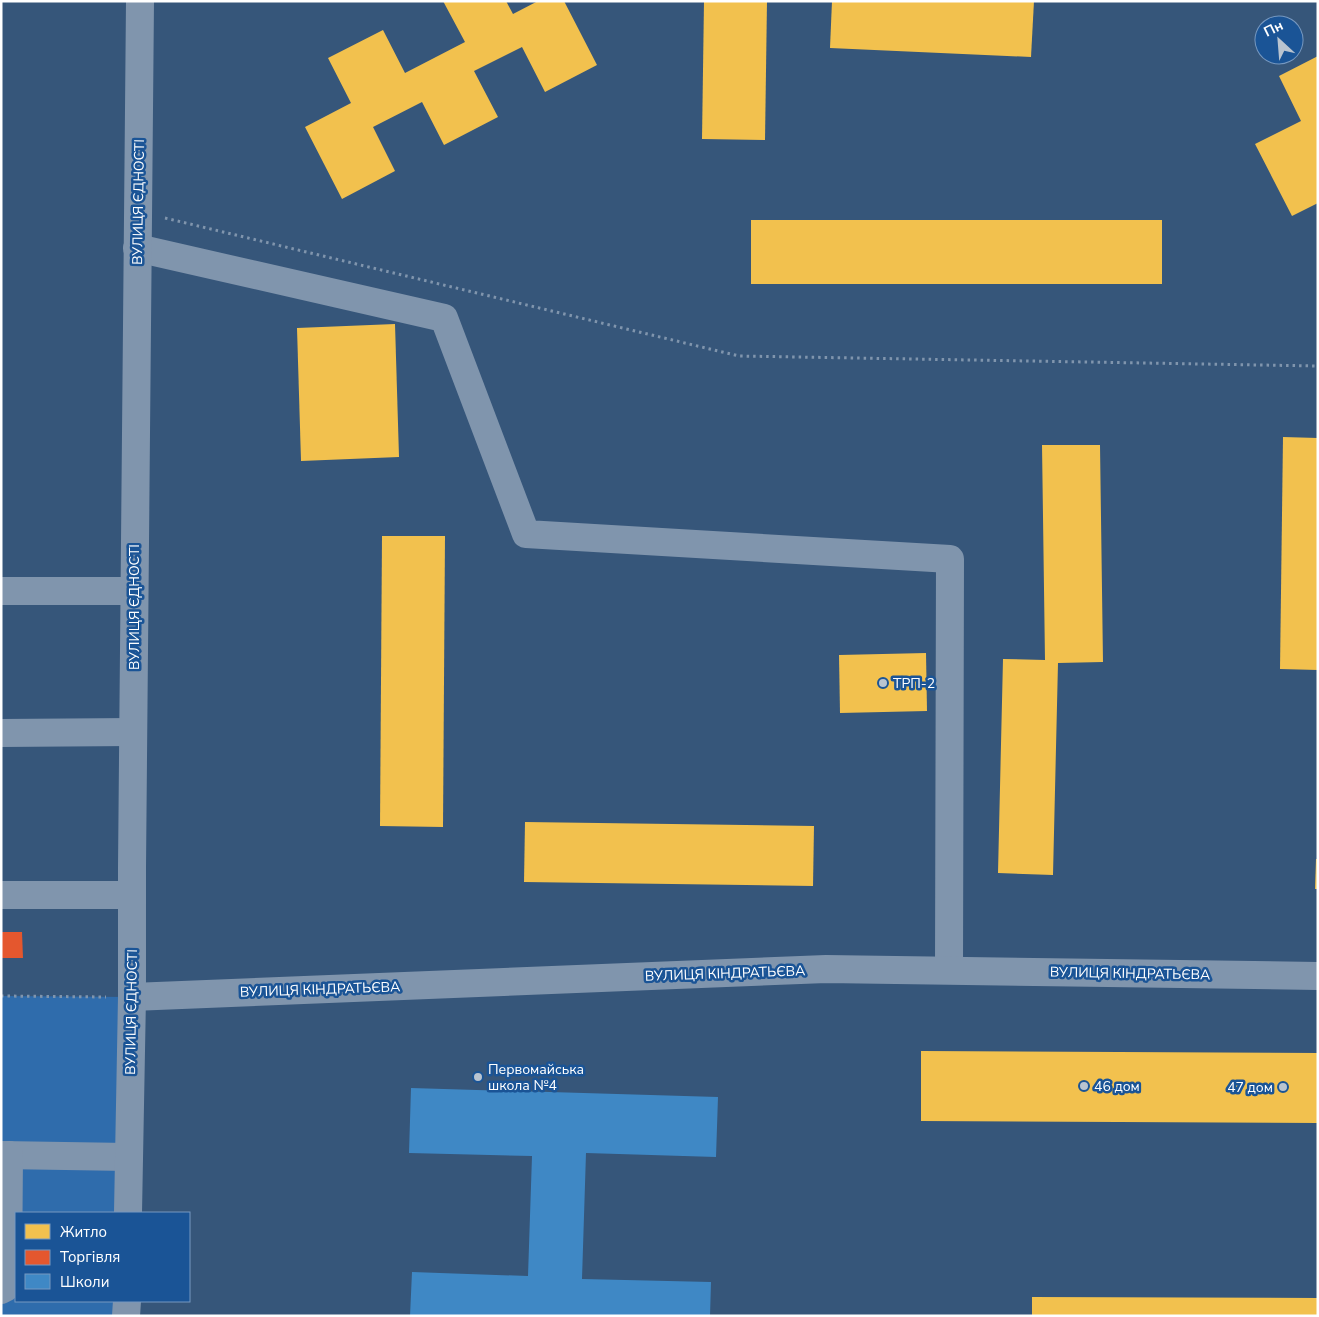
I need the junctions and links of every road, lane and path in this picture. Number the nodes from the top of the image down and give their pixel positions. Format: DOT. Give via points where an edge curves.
graph roads {
  1 [pos="140,1"];
  2 [pos="138,212"];
  3 [pos="137,248"];
  4 [pos="1318,366"];
  5 [pos="1,591"];
  6 [pos="134,591"];
  7 [pos="133,732"];
  8 [pos="1,733"];
  9 [pos="1,894"];
  10 [pos="132,895"];
  11 [pos="949,970"];
  12 [pos="1318,976"];
  13 [pos="1,996"];
  14 [pos="132,997"];
  15 [pos="5,1155"];
  16 [pos="129,1156"];
  17 [pos="128,1212"];
  18 [pos="1,1290"];
  19 [pos="127,1302"];
  20 [pos="126,1316"];
  1 -- 2 [label="street, ВУЛИЦЯ ЄДНОСТІ"];
  2 -- 3 [label="street, ВУЛИЦЯ ЄДНОСТІ"];
  2 -- 4 [label="path" via="739,356"];
  3 -- 6 [label="street, ВУЛИЦЯ ЄДНОСТІ"];
  3 -- 11 [label="street" via="444,318 526,534 950,559"];
  5 -- 6 [label="street"];
  6 -- 7 [label="street, ВУЛИЦЯ ЄДНОСТІ"];
  7 -- 8 [label="street"];
  7 -- 10 [label="street, ВУЛИЦЯ ЄДНОСТІ"];
  9 -- 10 [label="street"];
  10 -- 14 [label="street, ВУЛИЦЯ ЄДНОСТІ"];
  11 -- 12 [label="street, ВУЛИЦЯ КІНДРАТЬЄВА"];
  11 -- 14 [label="street, ВУЛИЦЯ КІНДРАТЬЄВА" via="826,969"];
  13 -- 14 [label="path"];
  14 -- 16 [label="street, ВУЛИЦЯ ЄДНОСТІ"];
  15 -- 16 [label="street"];
  15 -- 18 [label="street" via="8,1280"];
  16 -- 17 [label="street, ВУЛИЦЯ ЄДНОСТІ"];
  19 -- 20 [label="street"];
}
